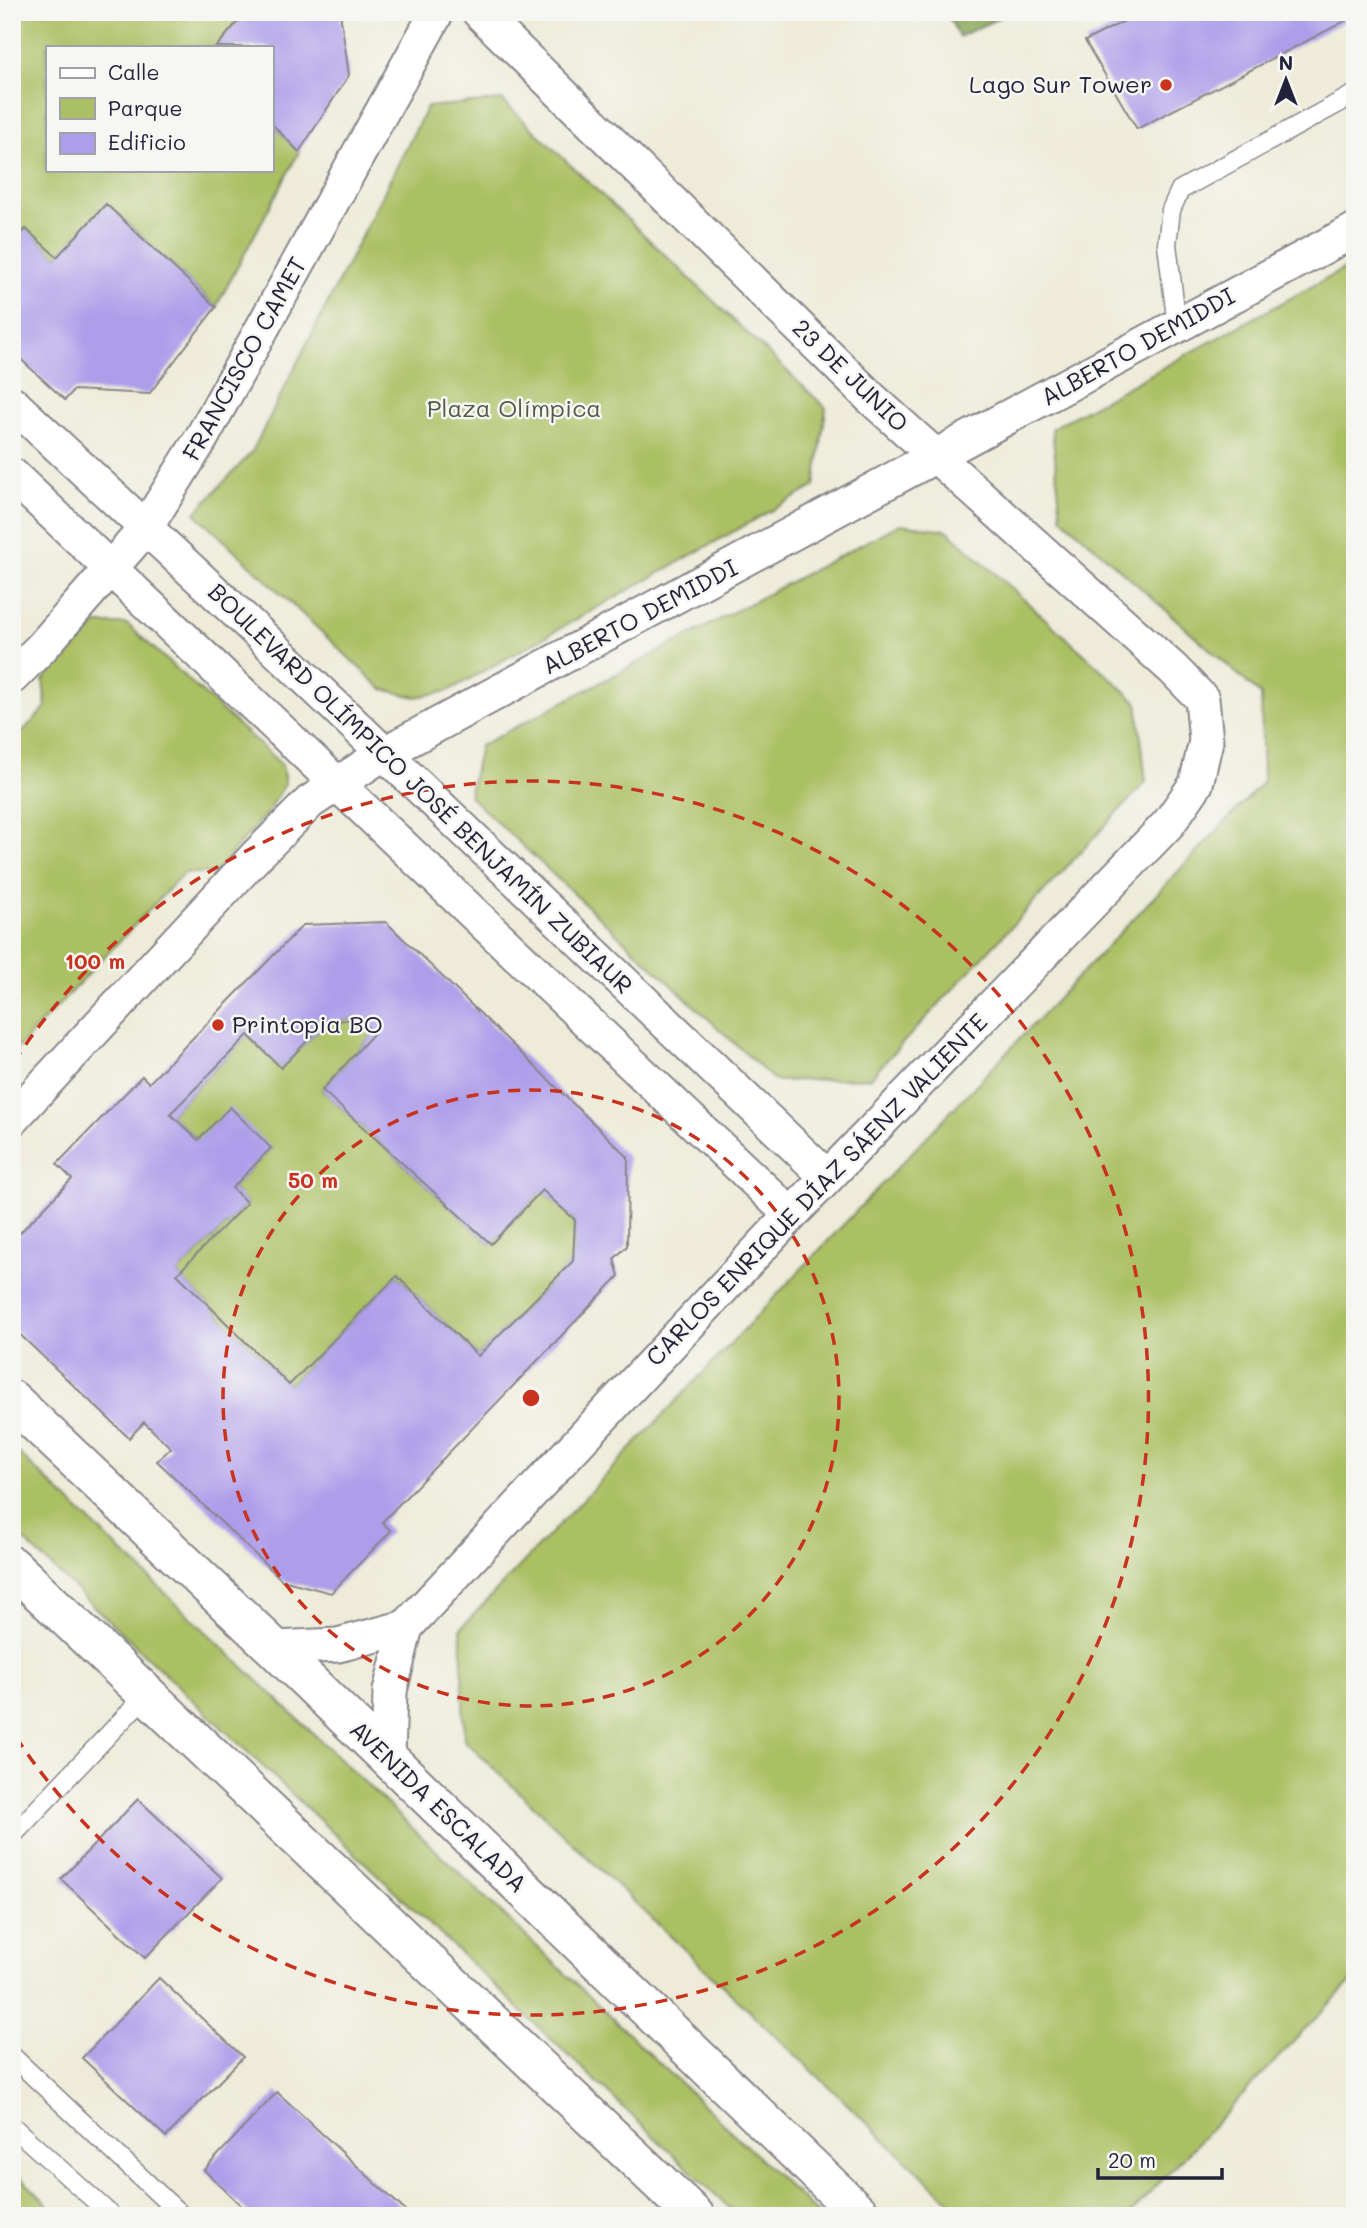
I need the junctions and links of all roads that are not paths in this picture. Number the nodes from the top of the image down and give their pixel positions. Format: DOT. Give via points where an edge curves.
graph roads {
  1 [pos="437,12"];
  2 [pos="479,12"];
  3 [pos="1355,94"];
  4 [pos="1355,230"];
  5 [pos="1177,327"];
  6 [pos="12,403"];
  7 [pos="936,457"];
  8 [pos="12,475"];
  9 [pos="145,529"];
  10 [pos="110,568"];
  11 [pos="12,677"];
  12 [pos="1206,741"];
  13 [pos="383,754"];
  14 [pos="338,784"];
  15 [pos="12,1119"];
  16 [pos="827,1177"];
  17 [pos="791,1215"];
  18 [pos="12,1400"];
  19 [pos="12,1566"];
  20 [pos="405,1627"];
  21 [pos="274,1648"];
  22 [pos="147,1694"];
  23 [pos="388,1758"];
  24 [pos="12,1836"];
  25 [pos="12,2056"];
  26 [pos="12,2126"];
  27 [pos="112,2216"];
  28 [pos="182,2216"];
  29 [pos="695,2216"];
  30 [pos="862,2216"];
  1 -- 9 [label="street, FRANCISCO CAMET" via="201,439"];
  2 -- 7 [label="street, 23 DE JUNIO"];
  3 -- 5 [label="lane" via="1180,190 1171,210 1167,244"];
  4 -- 5 [label="street, ALBERTO DEMIDDI"];
  5 -- 7 [label="street, ALBERTO DEMIDDI"];
  6 -- 9 [label="street, BOULEVARD OLÍMPICO JOSÉ BENJAMÍN ZUBIAUR"];
  7 -- 12 [label="street, 23 DE JUNIO" via="1202,699"];
  7 -- 13 [label="street, ALBERTO DEMIDDI"];
  8 -- 10 [label="street, BOULEVARD OLÍMPICO JOSÉ BENJAMÍN ZUBIAUR"];
  9 -- 10 [label="street, FRANCISCO CAMET"];
  9 -- 13 [label="street, BOULEVARD OLÍMPICO JOSÉ BENJAMÍN ZUBIAUR"];
  10 -- 11 [label="street, FRANCISCO CAMET"];
  10 -- 14 [label="street, BOULEVARD OLÍMPICO JOSÉ BENJAMÍN ZUBIAUR"];
  12 -- 16 [label="street, CARLOS ENRIQUE DÍAZ SÁENZ VALIENTE" via="1196,784 1169,823"];
  13 -- 14 [label="street, ALBERTO DEMIDDI"];
  13 -- 16 [label="street, BOULEVARD OLÍMPICO JOSÉ BENJAMÍN ZUBIAUR"];
  14 -- 15 [label="street, ALBERTO DEMIDDI" via="310,802 256,856"];
  14 -- 17 [label="street, BOULEVARD OLÍMPICO JOSÉ BENJAMÍN ZUBIAUR"];
  16 -- 17 [label="street, CARLOS ENRIQUE DÍAZ SÁENZ VALIENTE"];
  17 -- 20 [label="street, CARLOS ENRIQUE DÍAZ SÁENZ VALIENTE"];
  18 -- 21 [label="main road, AVENIDA ESCALADA"];
  19 -- 22 [label="main road"];
  20 -- 21 [label="street" via="338,1645"];
  20 -- 23 [label="street, CARLOS ENRIQUE DÍAZ SÁENZ VALIENTE" via="390,1691"];
  21 -- 23 [label="main road, AVENIDA ESCALADA"];
  22 -- 24 [label="lane"];
  22 -- 29 [label="main road"];
  23 -- 30 [label="main road, AVENIDA ESCALADA"];
  25 -- 28 [label="lane"];
  26 -- 27 [label="lane"];
}
